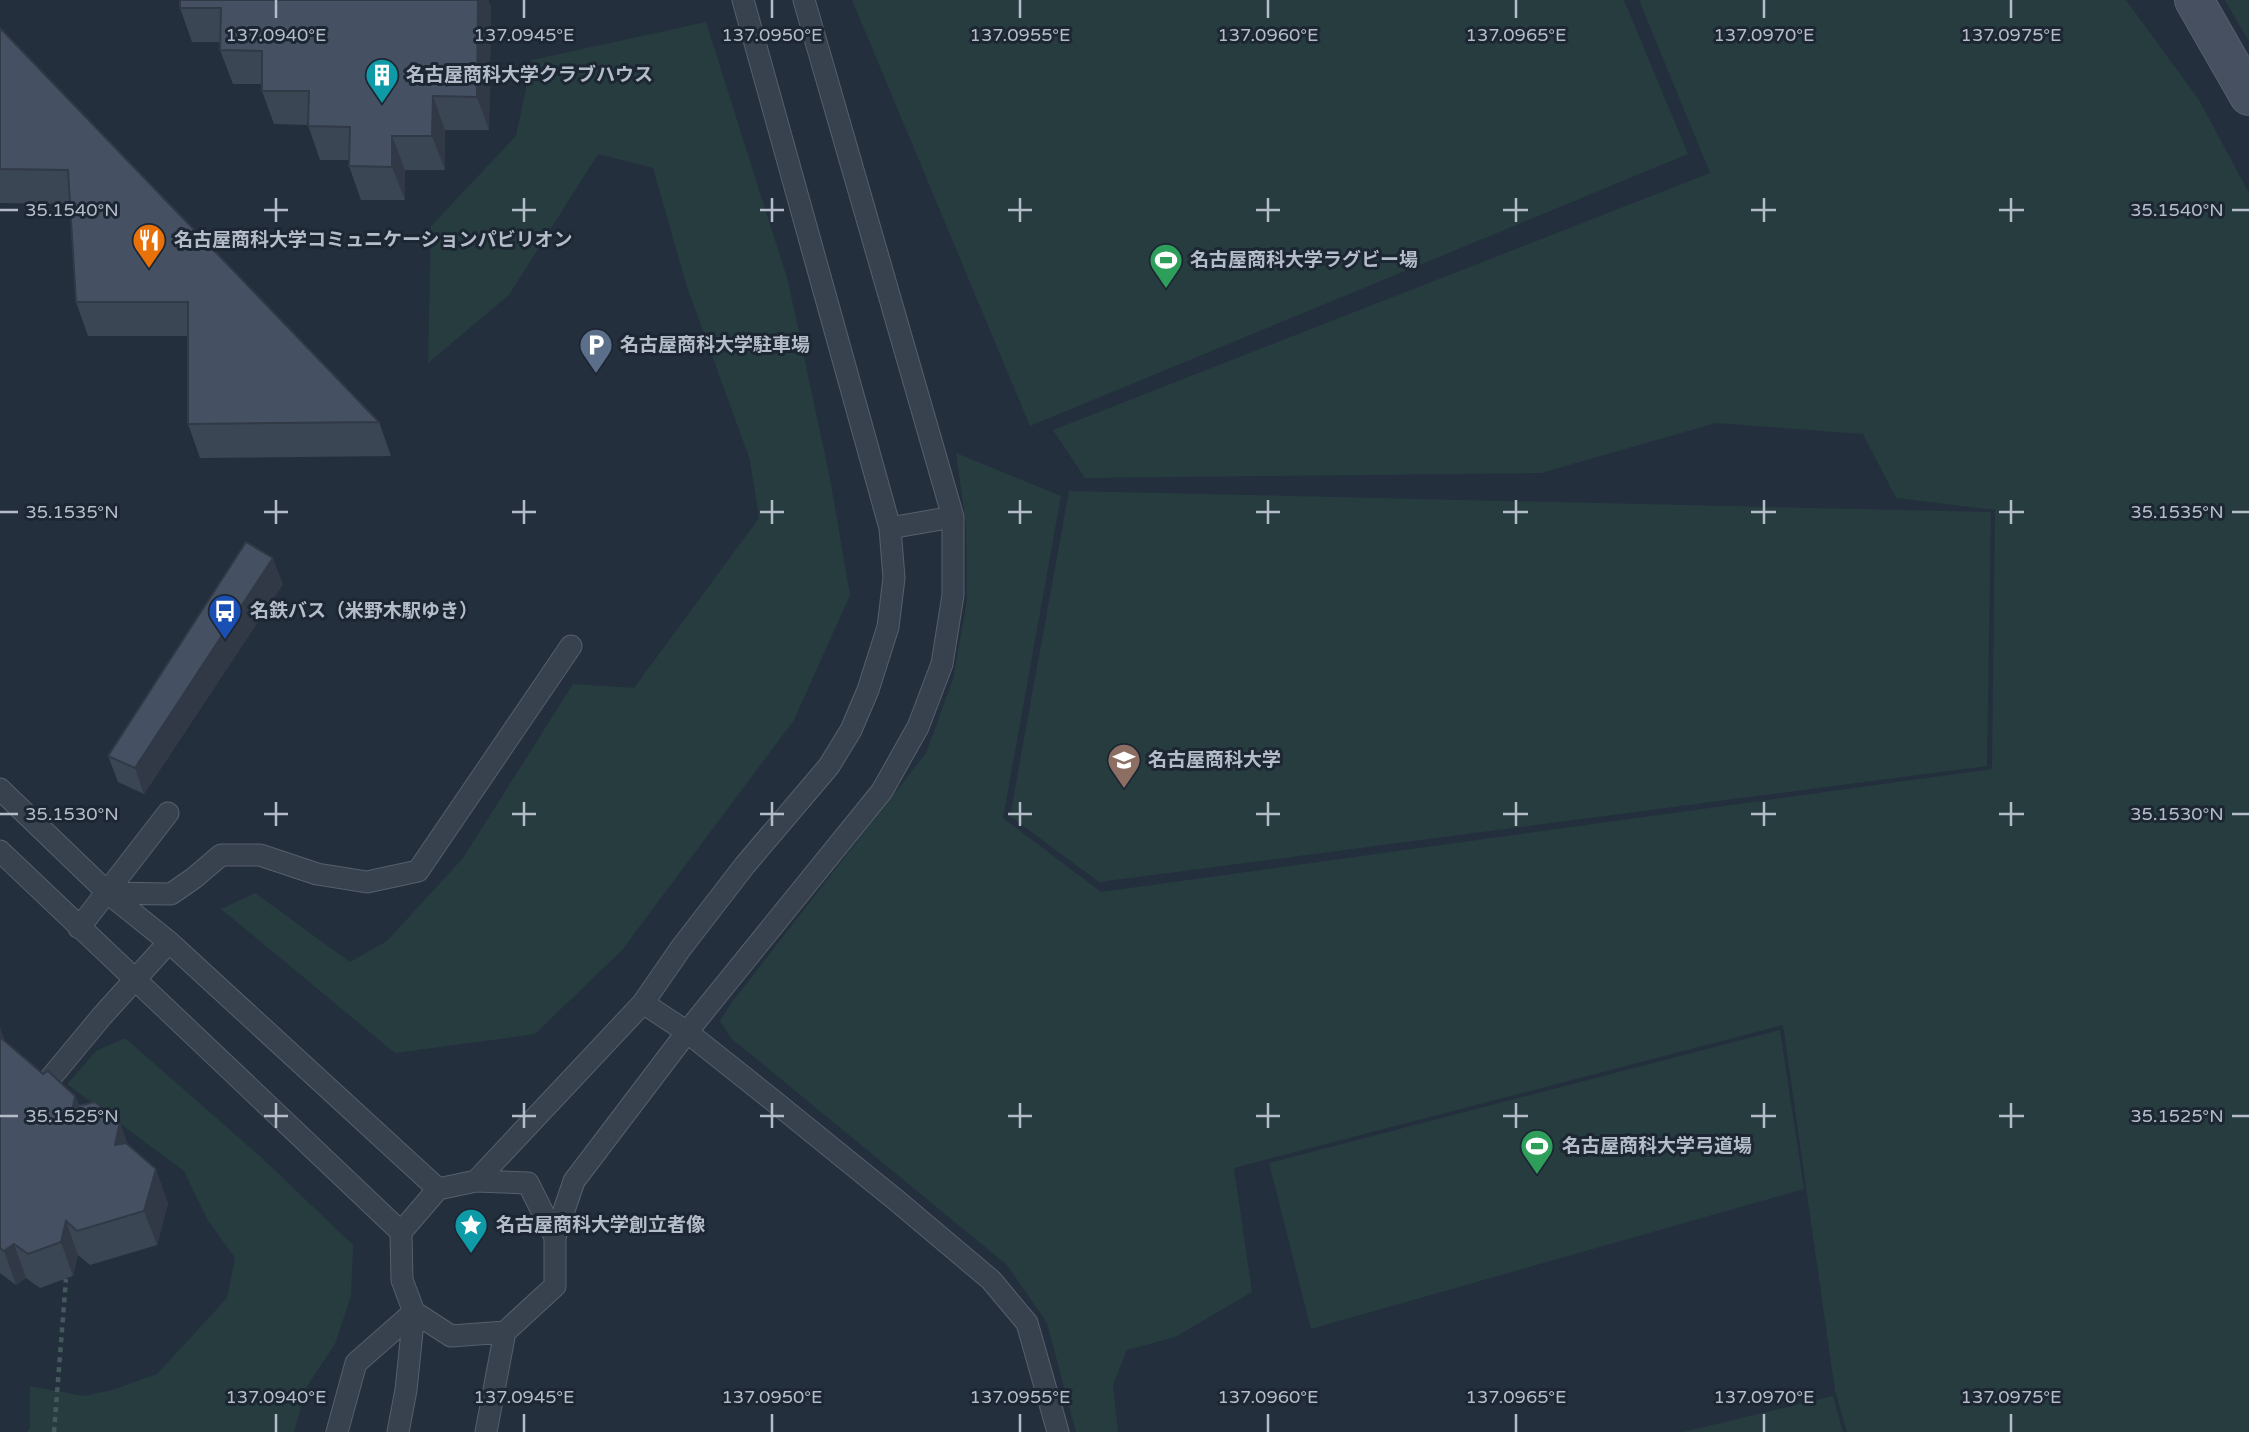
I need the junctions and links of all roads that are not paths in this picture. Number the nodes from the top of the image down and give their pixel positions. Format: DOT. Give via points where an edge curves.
graph roads {
  1 [pos="743,0"];
  2 [pos="804,0"];
  3 [pos="2194,0"];
  4 [pos="2249,96"];
  5 [pos="953,517"];
  6 [pos="890,528"];
  7 [pos="571,646"];
  8 [pos="0,789"];
  9 [pos="168,813"];
  10 [pos="0,852"];
  11 [pos="108,893"];
  12 [pos="79,928"];
  13 [pos="169,942"];
  14 [pos="134,981"];
  15 [pos="643,1003"];
  16 [pos="687,1032"];
  17 [pos="48,1081"];
  18 [pos="475,1181"];
  19 [pos="438,1189"];
  20 [pos="401,1232"];
  21 [pos="555,1237"];
  22 [pos="414,1312"];
  23 [pos="505,1332"];
  24 [pos="337,1432"];
  25 [pos="398,1432"];
  26 [pos="486,1432"];
  27 [pos="1058,1432"];
  1 -- 6 [label="lane"];
  2 -- 5 [label="lane"];
  3 -- 4 [label="main road"];
  5 -- 6 [label="lane"];
  5 -- 16 [label="lane" via="953,595 942,664 918,727 882,791"];
  6 -- 15 [label="lane" via="894,578 888,627 851,730"];
  7 -- 11 [label="lane" via="418,871 368,882 317,874 260,855 221,855 171,894"];
  8 -- 11 [label="lane"];
  9 -- 11 [label="lane"];
  10 -- 12 [label="lane"];
  11 -- 12 [label="lane"];
  11 -- 13 [label="lane"];
  12 -- 14 [label="lane"];
  13 -- 14 [label="lane"];
  13 -- 19 [label="lane"];
  14 -- 17 [label="lane"];
  14 -- 20 [label="lane"];
  15 -- 16 [label="lane"];
  15 -- 18 [label="lane"];
  16 -- 21 [label="lane" via="574,1181"];
  16 -- 27 [label="lane" via="991,1280 1027,1323"];
  18 -- 19 [label="lane"];
  18 -- 21 [label="lane" via="528,1183"];
  19 -- 20 [label="lane"];
  20 -- 22 [label="lane" via="402,1280"];
  21 -- 23 [label="lane" via="555,1286"];
  22 -- 23 [label="lane" via="451,1336"];
  22 -- 24 [label="lane" via="356,1363"];
  22 -- 25 [label="lane"];
  23 -- 26 [label="lane"];
}
